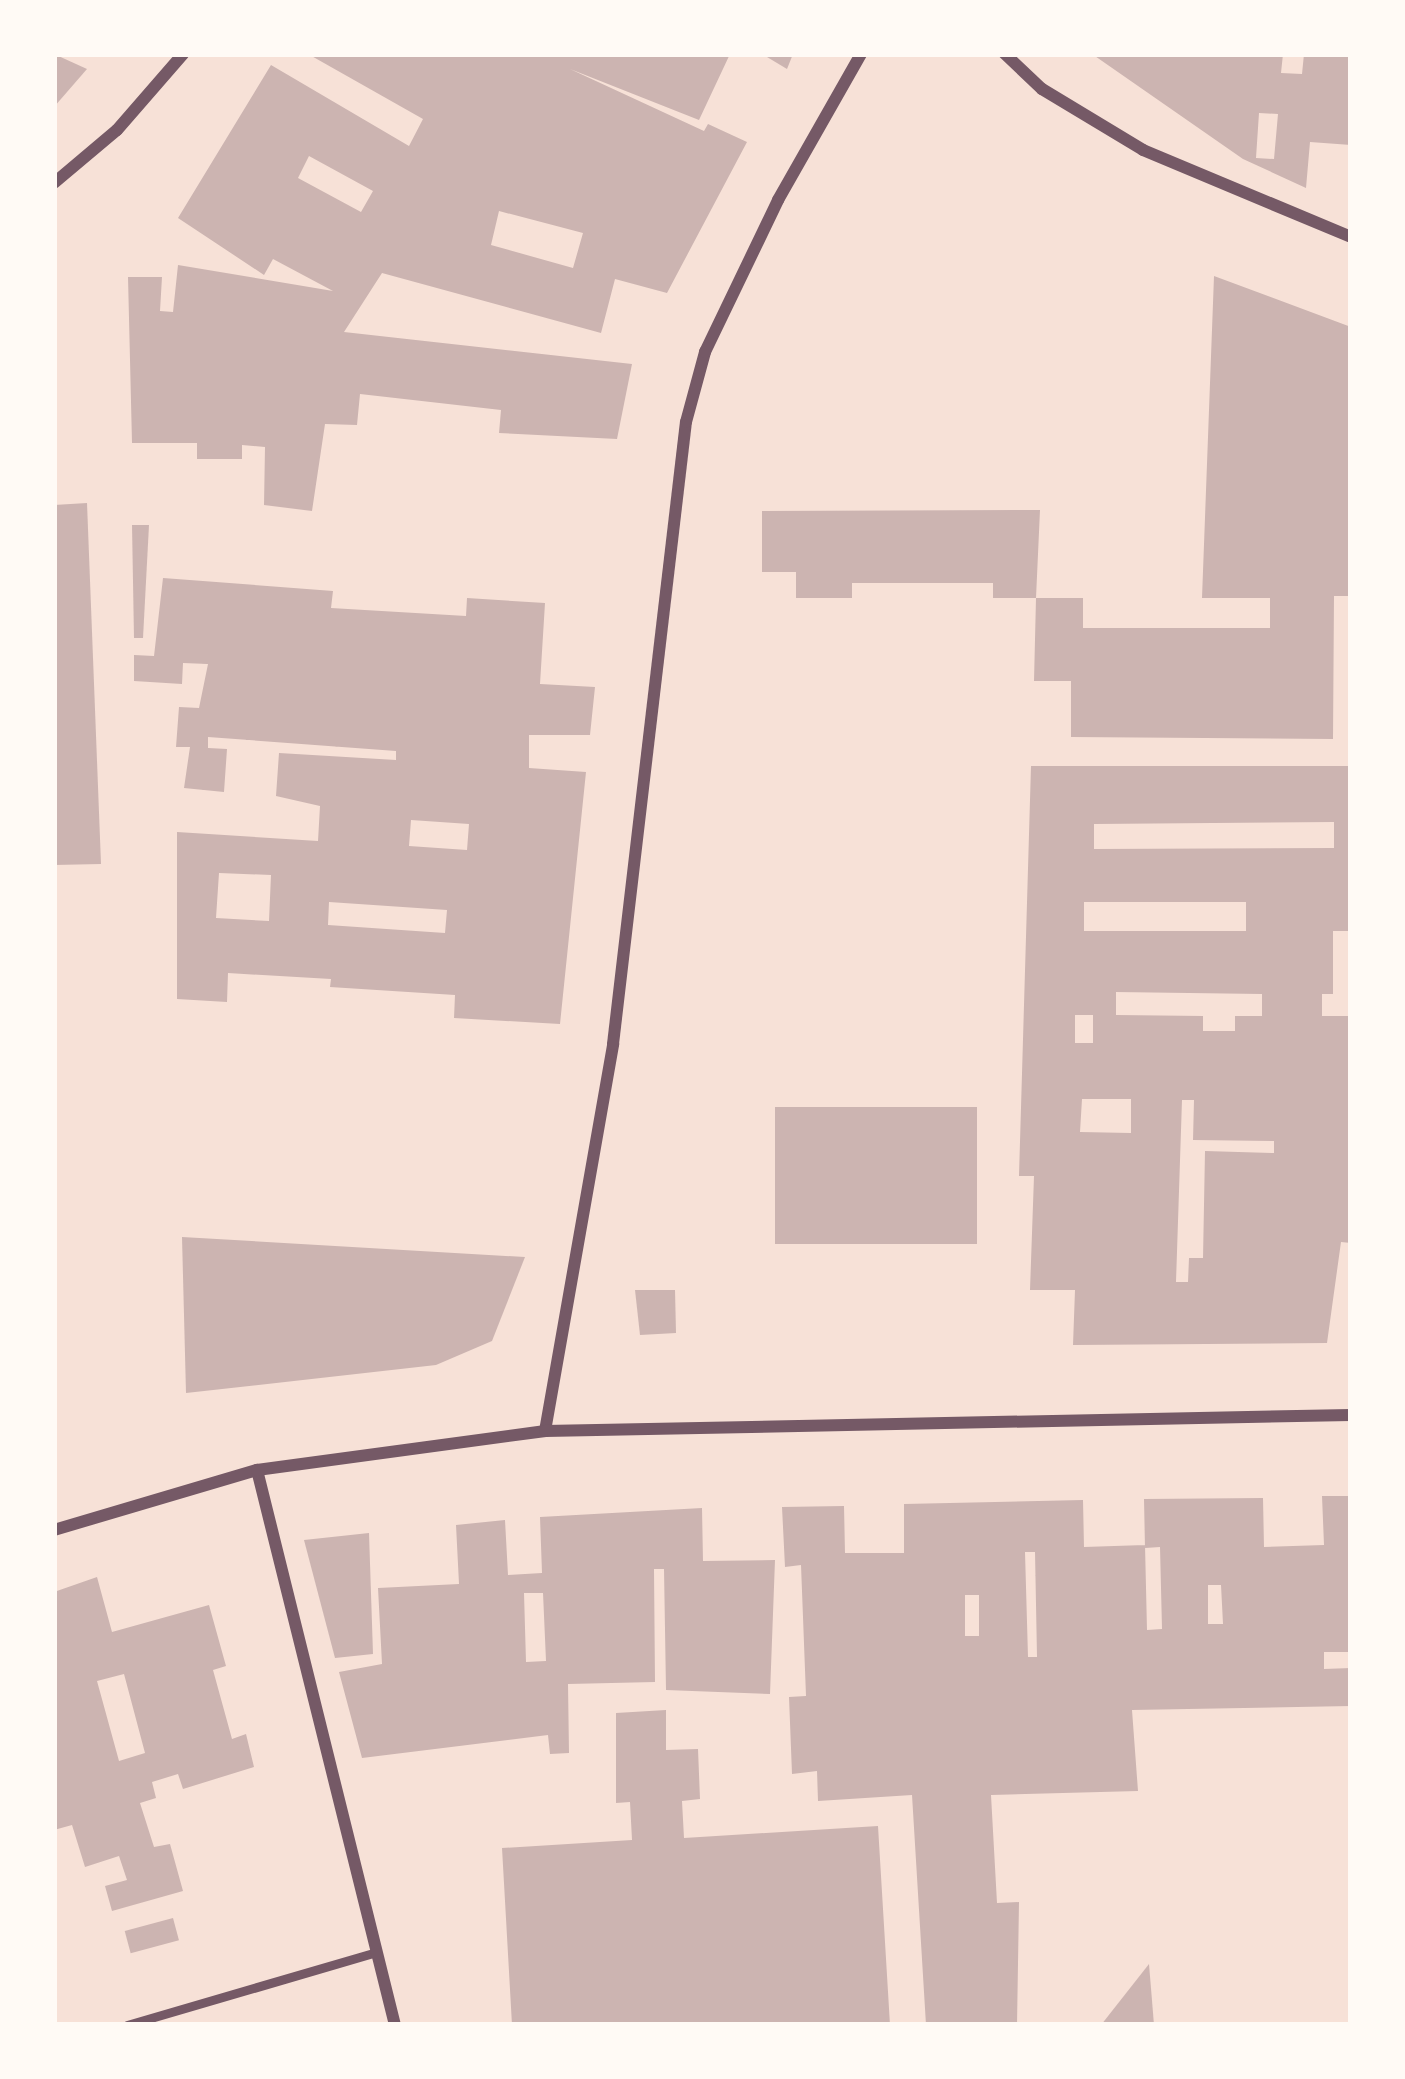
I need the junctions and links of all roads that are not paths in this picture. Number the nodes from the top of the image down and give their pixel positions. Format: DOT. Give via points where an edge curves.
graph roads {
  1 [pos="183,54"];
  2 [pos="861,54"];
  3 [pos="1005,54"];
  4 [pos="54,183"];
  5 [pos="1351,237"];
  6 [pos="1351,1415"];
  7 [pos="545,1431"];
  8 [pos="256,1470"];
  9 [pos="54,1529"];
  10 [pos="377,1952"];
  11 [pos="127,2025"];
  12 [pos="395,2025"];
  1 -- 4 [label="street" via="117,130"];
  2 -- 7 [label="street" via="716,330 686,422 613,1044"];
  3 -- 5 [label="street" via="1042,88 1143,150"];
  6 -- 7 [label="street"];
  7 -- 8 [label="street"];
  8 -- 9 [label="street"];
  8 -- 10 [label="street"];
  10 -- 11 [label="lane"];
  10 -- 12 [label="street"];
}
